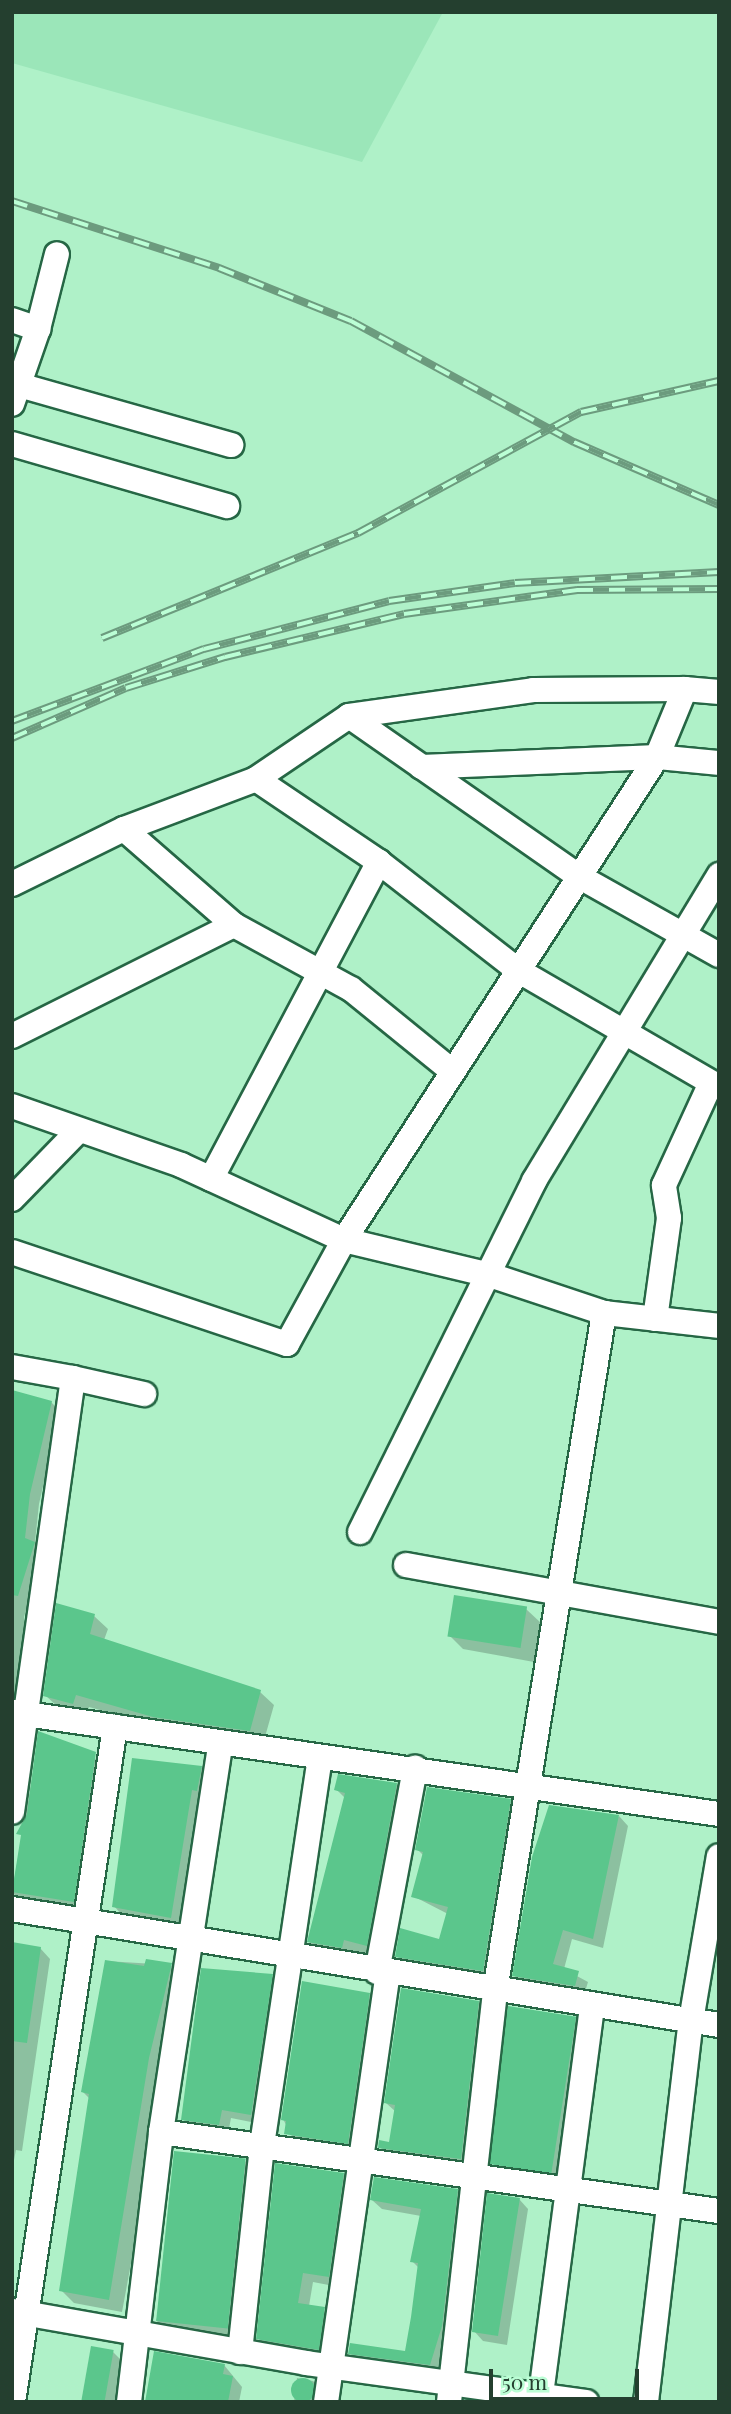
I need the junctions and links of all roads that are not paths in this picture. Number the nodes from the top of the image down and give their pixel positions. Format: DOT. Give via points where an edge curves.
graph roads {
  1 [pos="57,254"];
  2 [pos="12,320"];
  3 [pos="38,329"];
  4 [pos="14,390"];
  5 [pos="12,444"];
  6 [pos="231,445"];
  7 [pos="227,506"];
  8 [pos="685,689"];
  9 [pos="719,692"];
  10 [pos="349,716"];
  11 [pos="657,757"];
  12 [pos="719,763"];
  13 [pos="421,767"];
  14 [pos="256,779"];
  15 [pos="124,829"];
  16 [pos="379,862"];
  17 [pos="719,875"];
  18 [pos="580,877"];
  19 [pos="12,884"];
  20 [pos="234,925"];
  21 [pos="684,936"];
  22 [pos="719,955"];
  23 [pos="318,971"];
  24 [pos="519,971"];
  25 [pos="626,1035"];
  26 [pos="12,1036"];
  27 [pos="452,1071"];
  28 [pos="715,1085"];
  29 [pos="12,1106"];
  30 [pos="79,1130"];
  31 [pos="211,1179"];
  32 [pos="12,1199"];
  33 [pos="344,1240"];
  34 [pos="12,1252"];
  35 [pos="490,1275"];
  36 [pos="604,1313"];
  37 [pos="655,1319"];
  38 [pos="719,1326"];
  39 [pos="12,1367"];
  40 [pos="73,1378"];
  41 [pos="144,1394"];
  42 [pos="360,1532"];
  43 [pos="406,1564"];
  44 [pos="557,1593"];
  45 [pos="719,1622"];
  46 [pos="19,1713"];
  47 [pos="115,1727"];
  48 [pos="220,1746"];
  49 [pos="320,1758"];
  50 [pos="415,1768"];
  51 [pos="531,1785"];
  52 [pos="12,1812"];
  53 [pos="719,1814"];
  54 [pos="719,1856"];
  55 [pos="12,1909"];
  56 [pos="88,1921"];
  57 [pos="195,1941"];
  58 [pos="290,1959"];
  59 [pos="382,1973"];
  60 [pos="495,1991"];
  61 [pos="592,2006"];
  62 [pos="691,2021"];
  63 [pos="719,2025"];
  64 [pos="161,2132"];
  65 [pos="262,2145"];
  66 [pos="365,2160"];
  67 [pos="476,2175"];
  68 [pos="568,2188"];
  69 [pos="669,2203"];
  70 [pos="719,2211"];
  71 [pos="22,2312"];
  72 [pos="137,2334"];
  73 [pos="240,2352"];
  74 [pos="331,2365"];
  75 [pos="451,2391"];
  76 [pos="540,2398"];
  77 [pos="13,2402"];
  78 [pos="129,2402"];
  79 [pos="326,2402"];
  80 [pos="586,2402"];
  81 [pos="646,2402"];
  1 -- 3 [label="street"];
  2 -- 3 [label="street"];
  3 -- 4 [label="street"];
  4 -- 6 [label="street"];
  5 -- 7 [label="street"];
  8 -- 9 [label="street"];
  8 -- 10 [label="street" via="533,690"];
  8 -- 11 [label="street"];
  10 -- 13 [label="street"];
  10 -- 14 [label="street"];
  11 -- 12 [label="street"];
  11 -- 13 [label="street"];
  11 -- 18 [label="street"];
  13 -- 18 [label="street"];
  14 -- 15 [label="street"];
  14 -- 16 [label="street"];
  15 -- 19 [label="street"];
  15 -- 20 [label="street"];
  16 -- 23 [label="street"];
  16 -- 24 [label="street"];
  17 -- 21 [label="street"];
  18 -- 21 [label="street"];
  18 -- 24 [label="street"];
  20 -- 23 [label="street"];
  20 -- 26 [label="street"];
  21 -- 22 [label="street"];
  21 -- 25 [label="street"];
  23 -- 27 [label="street" via="351,989"];
  23 -- 31 [label="street"];
  24 -- 25 [label="street"];
  24 -- 27 [label="street"];
  25 -- 28 [label="street"];
  25 -- 35 [label="street" via="534,1181"];
  27 -- 33 [label="street"];
  28 -- 37 [label="street" via="664,1185 669,1218"];
  29 -- 30 [label="street"];
  30 -- 31 [label="street"];
  30 -- 32 [label="street"];
  31 -- 33 [label="street"];
  33 -- 34 [label="street" via="287,1344"];
  33 -- 35 [label="street"];
  35 -- 36 [label="street"];
  35 -- 42 [label="street"];
  36 -- 37 [label="street"];
  36 -- 44 [label="street"];
  37 -- 38 [label="street"];
  39 -- 40 [label="street"];
  40 -- 41 [label="street"];
  40 -- 46 [label="street"];
  43 -- 44 [label="street"];
  44 -- 45 [label="street"];
  44 -- 51 [label="street"];
  46 -- 47 [label="street"];
  46 -- 52 [label="street"];
  47 -- 48 [label="street"];
  47 -- 56 [label="street"];
  48 -- 49 [label="street"];
  48 -- 57 [label="street"];
  49 -- 50 [label="street"];
  49 -- 58 [label="street"];
  50 -- 51 [label="street"];
  50 -- 59 [label="street"];
  51 -- 53 [label="street"];
  51 -- 60 [label="street"];
  54 -- 62 [label="street"];
  55 -- 56 [label="street"];
  56 -- 57 [label="street"];
  56 -- 71 [label="street"];
  57 -- 58 [label="street"];
  57 -- 64 [label="street"];
  58 -- 59 [label="street"];
  58 -- 65 [label="street"];
  59 -- 60 [label="street"];
  59 -- 66 [label="street"];
  60 -- 61 [label="street"];
  60 -- 67 [label="street"];
  61 -- 62 [label="street"];
  61 -- 68 [label="street"];
  62 -- 63 [label="street"];
  62 -- 69 [label="street"];
  64 -- 65 [label="street"];
  64 -- 72 [label="street"];
  65 -- 66 [label="street"];
  65 -- 73 [label="street"];
  66 -- 67 [label="street"];
  66 -- 74 [label="street"];
  67 -- 68 [label="street"];
  67 -- 75 [label="street"];
  68 -- 69 [label="street"];
  68 -- 76 [label="street"];
  69 -- 70 [label="street"];
  69 -- 81 [label="street"];
  71 -- 72 [label="street"];
  71 -- 77 [label="street"];
  72 -- 73 [label="street"];
  72 -- 78 [label="street"];
  73 -- 74 [label="street"];
  74 -- 75 [label="street"];
  74 -- 79 [label="street"];
  75 -- 76 [label="street"];
  76 -- 80 [label="street"];
}
